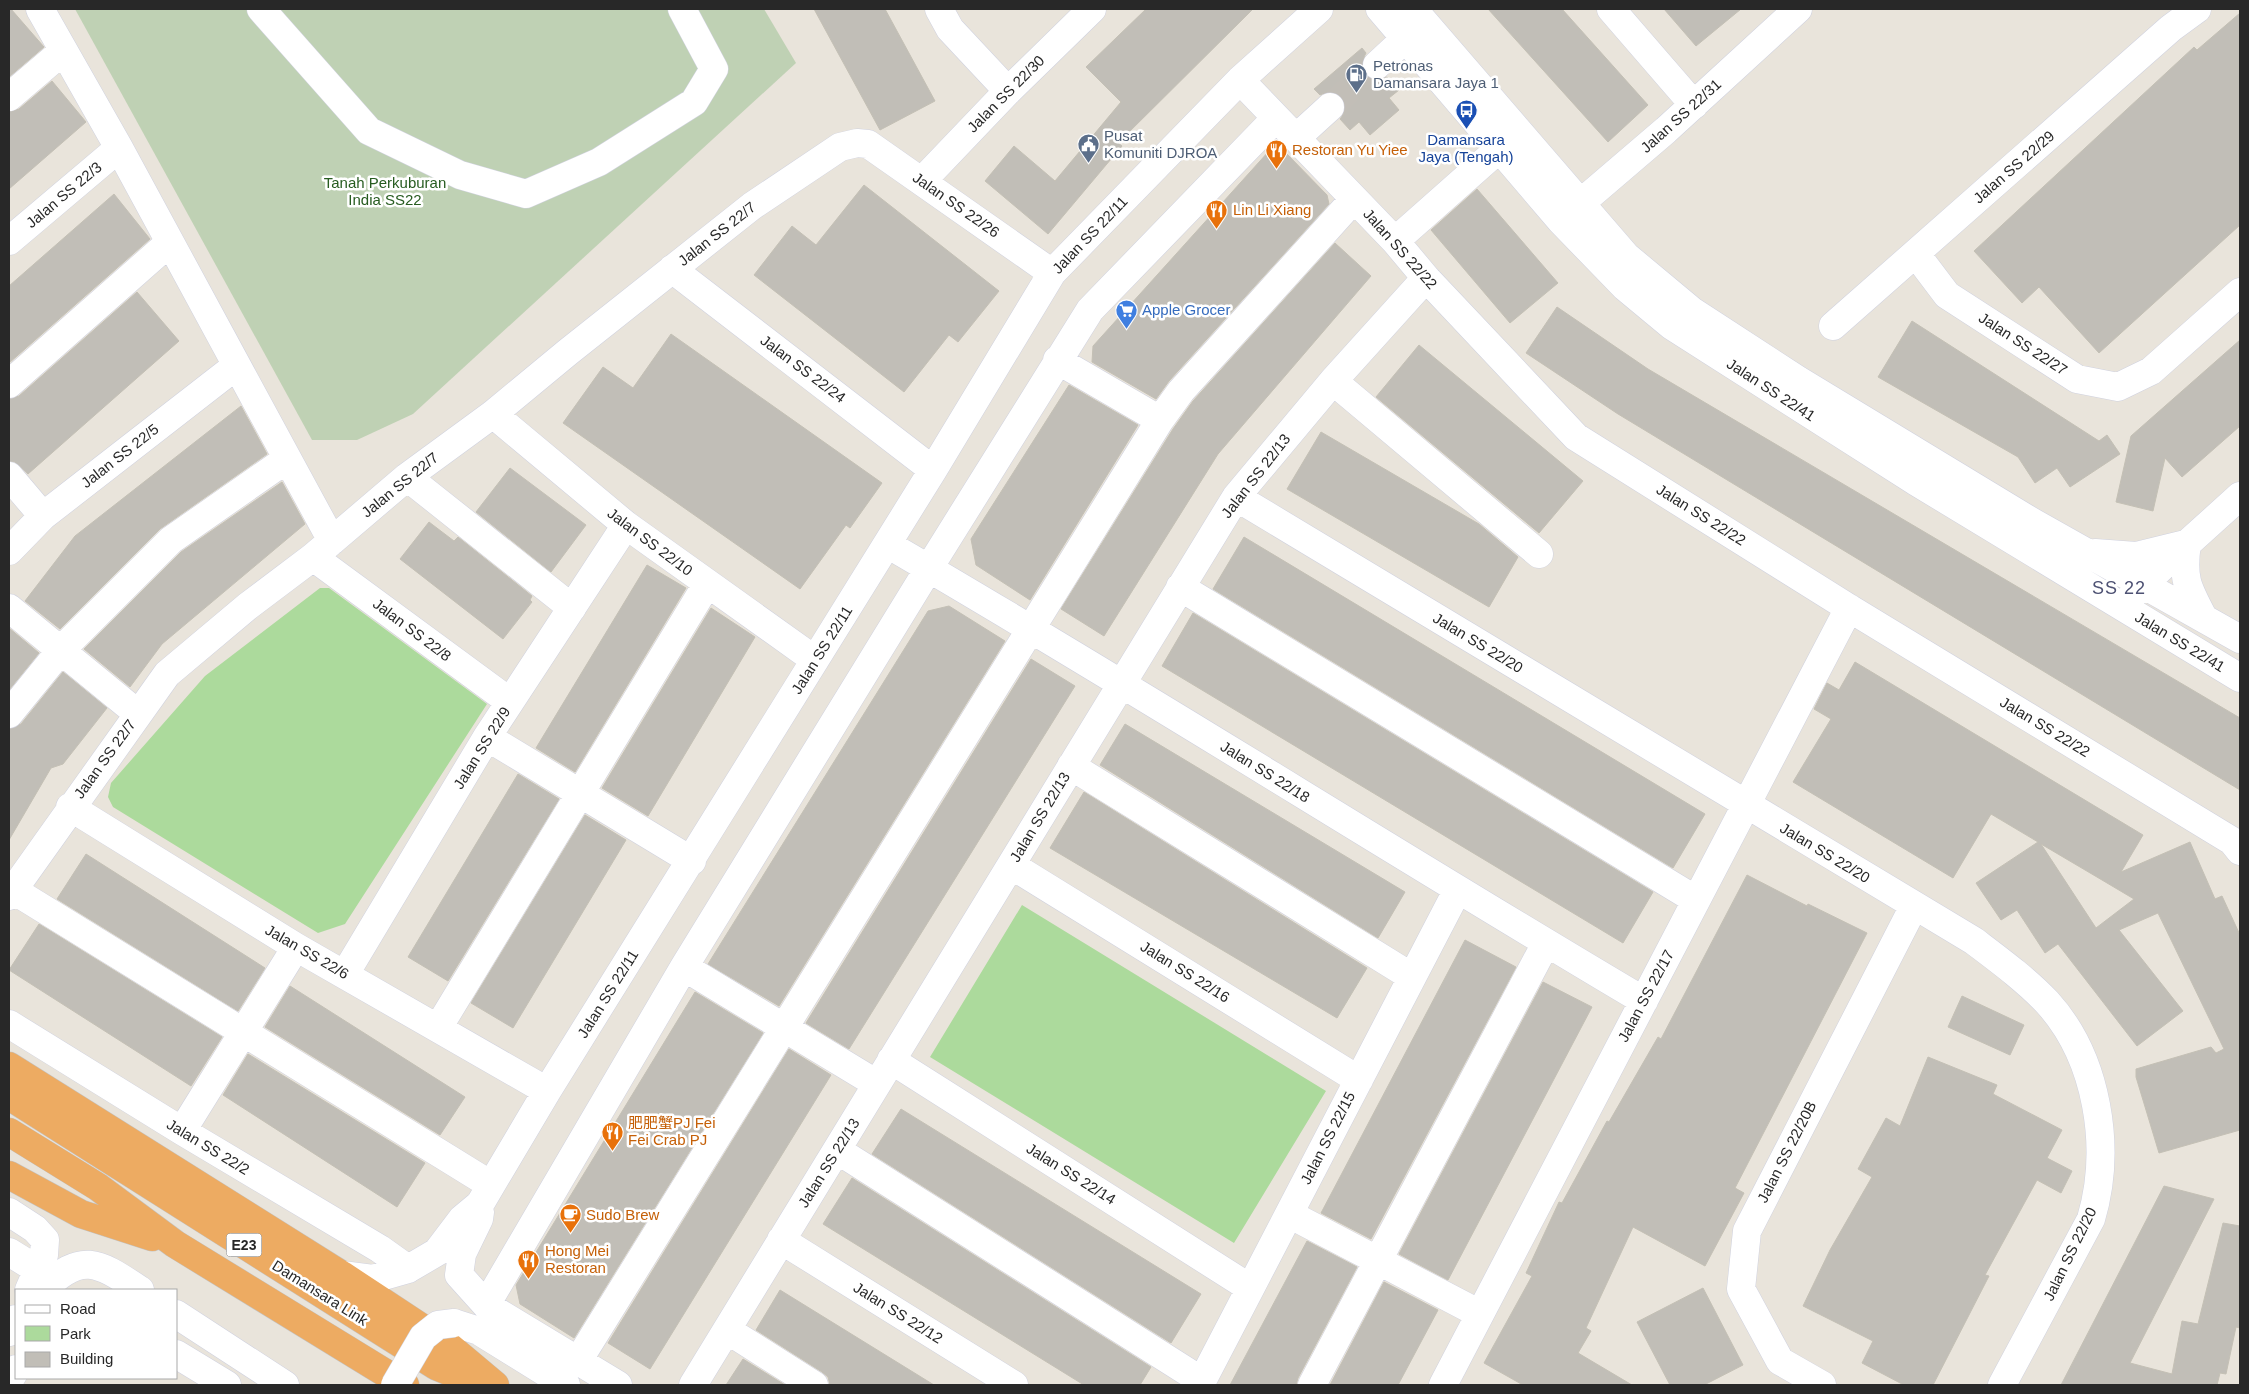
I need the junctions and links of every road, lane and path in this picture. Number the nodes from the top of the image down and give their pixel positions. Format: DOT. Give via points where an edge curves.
graph roads {
  1 [pos="40,9"];
  2 [pos="261,9"];
  3 [pos="682,9"];
  4 [pos="939,9"];
  5 [pos="1092,9"];
  6 [pos="1319,9"];
  7 [pos="1380,9"];
  8 [pos="1413,9"];
  9 [pos="1610,9"];
  10 [pos="1798,9"];
  11 [pos="2197,9"];
  12 [pos="1406,38"];
  13 [pos="63,52"];
  14 [pos="1376,65"];
  15 [pos="1240,80"];
  16 [pos="1008,91"];
  17 [pos="9,97"];
  18 [pos="1694,105"];
  19 [pos="1330,107"];
  20 [pos="1276,118"];
  21 [pos="1296,138"];
  22 [pos="857,142"];
  23 [pos="119,148"];
  24 [pos="1500,148"];
  25 [pos="922,181"];
  26 [pos="1354,199"];
  27 [pos="1581,202"];
  28 [pos="1561,221"];
  29 [pos="9,241"];
  30 [pos="1395,241"];
  31 [pos="169,243"];
  32 [pos="1916,254"];
  33 [pos="672,269"];
  34 [pos="1052,273"];
  35 [pos="1426,278"];
  36 [pos="2240,292"];
  37 [pos="1833,326"];
  38 [pos="1057,360"];
  39 [pos="236,366"];
  40 [pos="1333,381"];
  41 [pos="9,384"];
  42 [pos="493,414"];
  43 [pos="1160,420"];
  44 [pos="287,459"];
  45 [pos="933,470"];
  46 [pos="9,476"];
  47 [pos="407,477"];
  48 [pos="2240,496"];
  49 [pos="1236,497"];
  50 [pos="43,516"];
  51 [pos="626,526"];
  52 [pos="2186,543"];
  53 [pos="887,544"];
  54 [pos="323,549"];
  55 [pos="9,551"];
  56 [pos="2086,552"];
  57 [pos="1539,554"];
  58 [pos="928,568"];
  59 [pos="707,584"];
  60 [pos="2144,585"];
  61 [pos="1180,587"];
  62 [pos="2122,607"];
  63 [pos="9,608"];
  64 [pos="572,608"];
  65 [pos="1849,608"];
  66 [pos="2203,617"];
  67 [pos="1030,630"];
  68 [pos="2240,639"];
  69 [pos="61,650"];
  70 [pos="815,660"];
  71 [pos="2240,678"];
  72 [pos="1122,684"];
  73 [pos="510,702"];
  74 [pos="137,713"];
  75 [pos="9,714"];
  76 [pos="487,737"];
  77 [pos="1071,766"];
  78 [pos="580,794"];
  79 [pos="1745,805"];
  80 [pos="70,807"];
  81 [pos="2240,851"];
  82 [pos="692,860"];
  83 [pos="1011,865"];
  84 [pos="1457,891"];
  85 [pos="11,893"];
  86 [pos="1696,900"];
  87 [pos="1914,906"];
  88 [pos="1546,943"];
  89 [pos="296,947"];
  90 [pos="684,968"];
  91 [pos="345,974"];
  92 [pos="1412,977"];
  93 [pos="1644,1000"];
  94 [pos="9,1024"];
  95 [pos="438,1028"];
  96 [pos="784,1028"];
  97 [pos="243,1032"];
  98 [pos="891,1060"];
  99 [pos="9,1066"];
  100 [pos="1359,1080"];
  101 [pos="877,1084"];
  102 [pos="547,1091"];
  103 [pos="9,1096"];
  104 [pos="9,1132"];
  105 [pos="182,1132"];
  106 [pos="837,1150"];
  107 [pos="9,1175"];
  108 [pos="486,1194"];
  109 [pos="9,1212"];
  110 [pos="1289,1214"];
  111 [pos="781,1240"];
  112 [pos="175,1244"];
  113 [pos="9,1252"];
  114 [pos="1378,1261"];
  115 [pos="408,1269"];
  116 [pos="342,1275"];
  117 [pos="37,1283"];
  118 [pos="1250,1288"];
  119 [pos="138,1289"];
  120 [pos="486,1305"];
  121 [pos="1480,1314"];
  122 [pos="178,1315"];
  123 [pos="15,1321"];
  124 [pos="726,1330"];
  125 [pos="9,1332"];
  126 [pos="178,1355"];
  127 [pos="578,1361"];
  128 [pos="1201,1383"];
  129 [pos="284,1384"];
  130 [pos="227,1385"];
  131 [pos="395,1385"];
  132 [pos="405,1385"];
  133 [pos="482,1385"];
  134 [pos="495,1385"];
  135 [pos="566,1385"];
  136 [pos="618,1385"];
  137 [pos="693,1385"];
  138 [pos="814,1385"];
  139 [pos="1014,1385"];
  140 [pos="1312,1385"];
  141 [pos="1443,1385"];
  142 [pos="1822,1385"];
  143 [pos="2002,1385"];
  1 -- 13 [label="street"];
  2 -- 3 [label="street" via="369,131 460,175 526,194 599,162 694,102 714,69"];
  4 -- 16 [label="street" via="950,29"];
  5 -- 16 [label="street, Jalan SS 22/30"];
  6 -- 15 [label="street, Jalan SS 22/11"];
  7 -- 12 [label="street, Jalan SS 22/41"];
  8 -- 27 [label="street, Jalan SS 22/41"];
  9 -- 18 [label="street"];
  10 -- 18 [label="street, Jalan SS 22/31"];
  11 -- 32 [label="street, Jalan SS 22/29" via="2171,28"];
  12 -- 14 [label="street"];
  12 -- 24 [label="street, Jalan SS 22/41"];
  13 -- 17 [label="street"];
  13 -- 23 [label="street"];
  15 -- 20 [label="street, Jalan SS 22/22"];
  15 -- 34 [label="street, Jalan SS 22/11"];
  16 -- 25 [label="street, Jalan SS 22/30"];
  18 -- 27 [label="street, Jalan SS 22/31"];
  19 -- 21 [label="street"];
  20 -- 21 [label="street, Jalan SS 22/22"];
  20 -- 38 [label="street" via="1090,310"];
  21 -- 26 [label="street, Jalan SS 22/22"];
  22 -- 25 [label="street, Jalan SS 22/26" via="868,144"];
  22 -- 33 [label="street, Jalan SS 22/7" via="840,147 752,206"];
  23 -- 29 [label="street, Jalan SS 22/3"];
  23 -- 31 [label="street"];
  24 -- 28 [label="street, Jalan SS 22/41"];
  24 -- 30 [label="street"];
  25 -- 34 [label="street, Jalan SS 22/26"];
  26 -- 30 [label="street, Jalan SS 22/22"];
  26 -- 43 [label="street" via="1181,391"];
  27 -- 28 [label="street, Jalan SS 22/31"];
  27 -- 56 [label="street, Jalan SS 22/41" via="1626,256 1692,312 1798,380"];
  28 -- 62 [label="street, Jalan SS 22/41" via="1625,287 1672,326 1798,408"];
  30 -- 35 [label="street, Jalan SS 22/22"];
  31 -- 39 [label="street"];
  31 -- 41 [label="street"];
  32 -- 36 [label="street, Jalan SS 22/27" via="1947,295 2077,379 2118,387 2151,371"];
  32 -- 37 [label="street, Jalan SS 22/29"];
  33 -- 42 [label="street, Jalan SS 22/7"];
  33 -- 45 [label="street, Jalan SS 22/24"];
  34 -- 45 [label="street, Jalan SS 22/11"];
  35 -- 40 [label="street, Jalan SS 22/13"];
  35 -- 65 [label="street, Jalan SS 22/22" via="1576,437"];
  38 -- 43 [label="street"];
  38 -- 58 [label="street"];
  39 -- 44 [label="street"];
  39 -- 50 [label="street, Jalan SS 22/5"];
  40 -- 49 [label="street, Jalan SS 22/13"];
  40 -- 57 [label="street"];
  42 -- 47 [label="street, Jalan SS 22/7"];
  42 -- 51 [label="street, Jalan SS 22/10"];
  43 -- 67 [label="street"];
  44 -- 54 [label="street"];
  44 -- 69 [label="street" via="171,540"];
  45 -- 53 [label="street, Jalan SS 22/11"];
  46 -- 50 [label="street"];
  47 -- 54 [label="street, Jalan SS 22/7"];
  47 -- 64 [label="street"];
  48 -- 52 [label="street"];
  49 -- 61 [label="street, Jalan SS 22/13"];
  49 -- 79 [label="street, Jalan SS 22/20"];
  50 -- 55 [label="street, Jalan SS 22/5"];
  51 -- 59 [label="street, Jalan SS 22/10"];
  51 -- 64 [label="street, Jalan SS 22/9"];
  52 -- 56 [label="street" via="2136,556"];
  52 -- 60 [label="street"];
  52 -- 66 [label="street" via="2184,566 2187,587"];
  53 -- 58 [label="street, Jalan SS 22/18"];
  53 -- 70 [label="street, Jalan SS 22/11"];
  54 -- 73 [label="street, Jalan SS 22/8"];
  54 -- 74 [label="street, Jalan SS 22/7" via="167,674"];
  56 -- 60 [label="street, Jalan SS 22/41"];
  58 -- 67 [label="street, Jalan SS 22/18"];
  58 -- 90 [label="street"];
  59 -- 70 [label="street, Jalan SS 22/10"];
  59 -- 78 [label="street"];
  60 -- 62 [label="street"];
  60 -- 66 [label="street, Jalan SS 22/41"];
  61 -- 72 [label="street, Jalan SS 22/13"];
  61 -- 86 [label="street"];
  62 -- 71 [label="street, Jalan SS 22/41"];
  63 -- 69 [label="street"];
  64 -- 73 [label="street, Jalan SS 22/9"];
  65 -- 79 [label="street, Jalan SS 22/17"];
  65 -- 81 [label="street, Jalan SS 22/22" via="2232,841"];
  66 -- 68 [label="street, Jalan SS 22/41"];
  67 -- 72 [label="street, Jalan SS 22/18"];
  67 -- 96 [label="street"];
  69 -- 74 [label="street"];
  69 -- 75 [label="street"];
  70 -- 82 [label="street, Jalan SS 22/11"];
  72 -- 77 [label="street, Jalan SS 22/13"];
  72 -- 84 [label="street, Jalan SS 22/18"];
  73 -- 76 [label="street, Jalan SS 22/9"];
  74 -- 80 [label="street, Jalan SS 22/7"];
  76 -- 78 [label="street"];
  76 -- 91 [label="street, Jalan SS 22/9"];
  77 -- 83 [label="street, Jalan SS 22/13"];
  77 -- 92 [label="street"];
  78 -- 82 [label="street"];
  78 -- 95 [label="street"];
  79 -- 86 [label="street, Jalan SS 22/17"];
  79 -- 87 [label="street, Jalan SS 22/20"];
  80 -- 85 [label="street, Jalan SS 22/7"];
  80 -- 89 [label="street, Jalan SS 22/6"];
  82 -- 102 [label="street, Jalan SS 22/11"];
  83 -- 98 [label="street, Jalan SS 22/13"];
  83 -- 100 [label="street, Jalan SS 22/16"];
  84 -- 88 [label="street, Jalan SS 22/18"];
  84 -- 92 [label="street, Jalan SS 22/15"];
  85 -- 97 [label="street"];
  86 -- 93 [label="street, Jalan SS 22/17"];
  87 -- 142 [label="street, Jalan SS 22/20B" via="1747,1231 1741,1289 1780,1361"];
  87 -- 143 [label="street, Jalan SS 22/20" via="1974,941 2047,1002 2068,1029 2084,1061 2093,1094 2100,1162 2099,1192 2091,1219"];
  88 -- 93 [label="street, Jalan SS 22/18"];
  88 -- 114 [label="street"];
  89 -- 91 [label="street, Jalan SS 22/6"];
  89 -- 97 [label="street"];
  90 -- 96 [label="street"];
  90 -- 120 [label="street"];
  91 -- 95 [label="street, Jalan SS 22/6"];
  92 -- 100 [label="street, Jalan SS 22/15"];
  93 -- 121 [label="street, Jalan SS 22/17"];
  94 -- 105 [label="street, Jalan SS 22/2"];
  95 -- 102 [label="street, Jalan SS 22/6"];
  96 -- 101 [label="street"];
  96 -- 127 [label="street"];
  97 -- 105 [label="street"];
  97 -- 108 [label="street"];
  98 -- 101 [label="street, Jalan SS 22/13"];
  98 -- 118 [label="street, Jalan SS 22/14"];
  99 -- 116 [label="highway"];
  100 -- 110 [label="street, Jalan SS 22/15"];
  101 -- 106 [label="street, Jalan SS 22/13"];
  102 -- 108 [label="street, Jalan SS 22/11"];
  103 -- 133 [label="highway, Damansara Link / E23" via="436,1366"];
  104 -- 112 [label="highway, E23" via="98,1188"];
  105 -- 115 [label="street, Jalan SS 22/2" via="380,1249"];
  106 -- 111 [label="street, Jalan SS 22/13"];
  106 -- 128 [label="street"];
  107 -- 112 [label="highway" via="81,1214"];
  108 -- 115 [label="street, Jalan SS 22/11" via="437,1252"];
  108 -- 120 [label="street" via="479,1219 462,1254 459,1275"];
  109 -- 117 [label="street" via="35,1228 46,1240"];
  110 -- 114 [label="street"];
  110 -- 118 [label="street, Jalan SS 22/15"];
  111 -- 124 [label="street, Jalan SS 22/13"];
  111 -- 139 [label="street, Jalan SS 22/12"];
  112 -- 132 [label="highway, E23"];
  113 -- 117 [label="street"];
  114 -- 121 [label="street"];
  114 -- 140 [label="street"];
  115 -- 116 [label="street, Jalan SS 22/11" via="373,1279"];
  116 -- 134 [label="highway" via="445,1343"];
  117 -- 119 [label="street" via="85,1264 106,1268"];
  118 -- 128 [label="street, Jalan SS 22/15"];
  120 -- 127 [label="street"];
  121 -- 141 [label="street, Jalan SS 22/17"];
  122 -- 129 [label="street"];
  123 -- 125 [label="street"];
  124 -- 137 [label="street, Jalan SS 22/13"];
  124 -- 138 [label="street"];
  126 -- 130 [label="street"];
  127 -- 136 [label="street"];
  131 -- 135 [label="street, bridge" via="423,1337 438,1325 454,1323 479,1331"];
}
